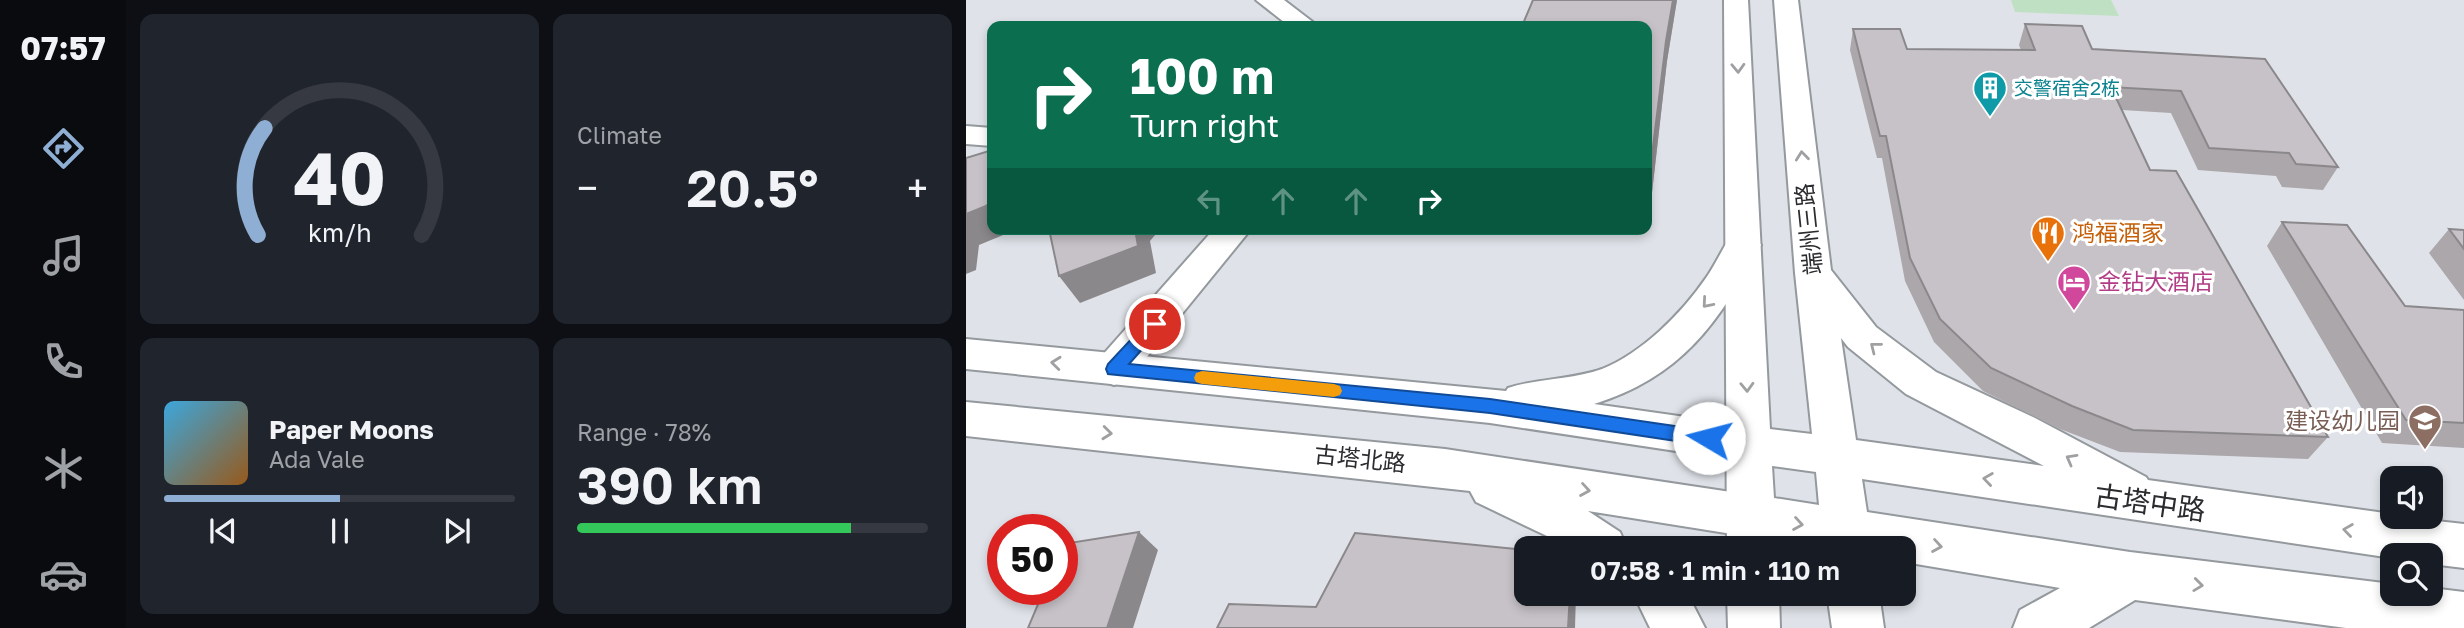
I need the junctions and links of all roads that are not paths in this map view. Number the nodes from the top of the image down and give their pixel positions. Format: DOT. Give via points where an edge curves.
graph roads {
  1 [pos="1268,0"];
  2 [pos="1736,0"];
  3 [pos="1786,0"];
  4 [pos="1299,21"];
  5 [pos="966,135"];
  6 [pos="987,136"];
  7 [pos="1229,235"];
  8 [pos="1743,246"];
  9 [pos="1813,273"];
  10 [pos="966,354"];
  11 [pos="1114,369"];
  12 [pos="1490,406"];
  13 [pos="966,419"];
  14 [pos="1749,444"];
  15 [pos="1836,457"];
  16 [pos="1445,468"];
  17 [pos="2153,504"];
  18 [pos="1751,532"];
  19 [pos="1586,536"];
  20 [pos="1806,536"];
  21 [pos="1847,536"];
  22 [pos="2464,546"];
  23 [pos="1916,548"];
  24 [pos="2130,576"];
  25 [pos="1666,606"];
  26 [pos="1753,606"];
  27 [pos="1855,606"];
  28 [pos="2464,618"];
  29 [pos="1679,628"];
  30 [pos="1754,628"];
  31 [pos="1858,628"];
  32 [pos="2039,628"];
  1 -- 4 [label="main road"];
  2 -- 8 [label="main road, one-way"];
  9 -- 3 [label="main road, 端州三路, one-way"];
  5 -- 6 [label="main road"];
  7 -- 11 [label="main road"];
  8 -- 12 [label="main road, one-way" via="1713,296 1684,329 1619,380"];
  8 -- 14 [label="main road, one-way"];
  9 -- 15 [label="main road, 端州三路"];
  17 -- 9 [label="main road, one-way" via="1921,383 1862,337"];
  11 -- 10 [label="main road, one-way"];
  11 -- 12 [label="main road"];
  12 -- 14 [label="main road"];
  13 -- 16 [label="main road, 古塔北路, one-way"];
  14 -- 15 [label="main road, 古塔中路"];
  14 -- 18 [label="main road"];
  17 -- 15 [label="main road, 古塔中路, one-way"];
  15 -- 21 [label="main road, 端州三路"];
  16 -- 18 [label="main road, 古塔北路, one-way"];
  16 -- 19 [label="main road" via="1564,521"];
  22 -- 17 [label="main road, 古塔中路, one-way"];
  18 -- 20 [label="main road, 古塔北路, one-way"];
  23 -- 24 [label="main road, one-way"];
  24 -- 28 [label="main road, one-way"];
  24 -- 32 [label="main road"];
  25 -- 29 [label="main road"];
  26 -- 30 [label="main road"];
  27 -- 31 [label="main road"];
}
